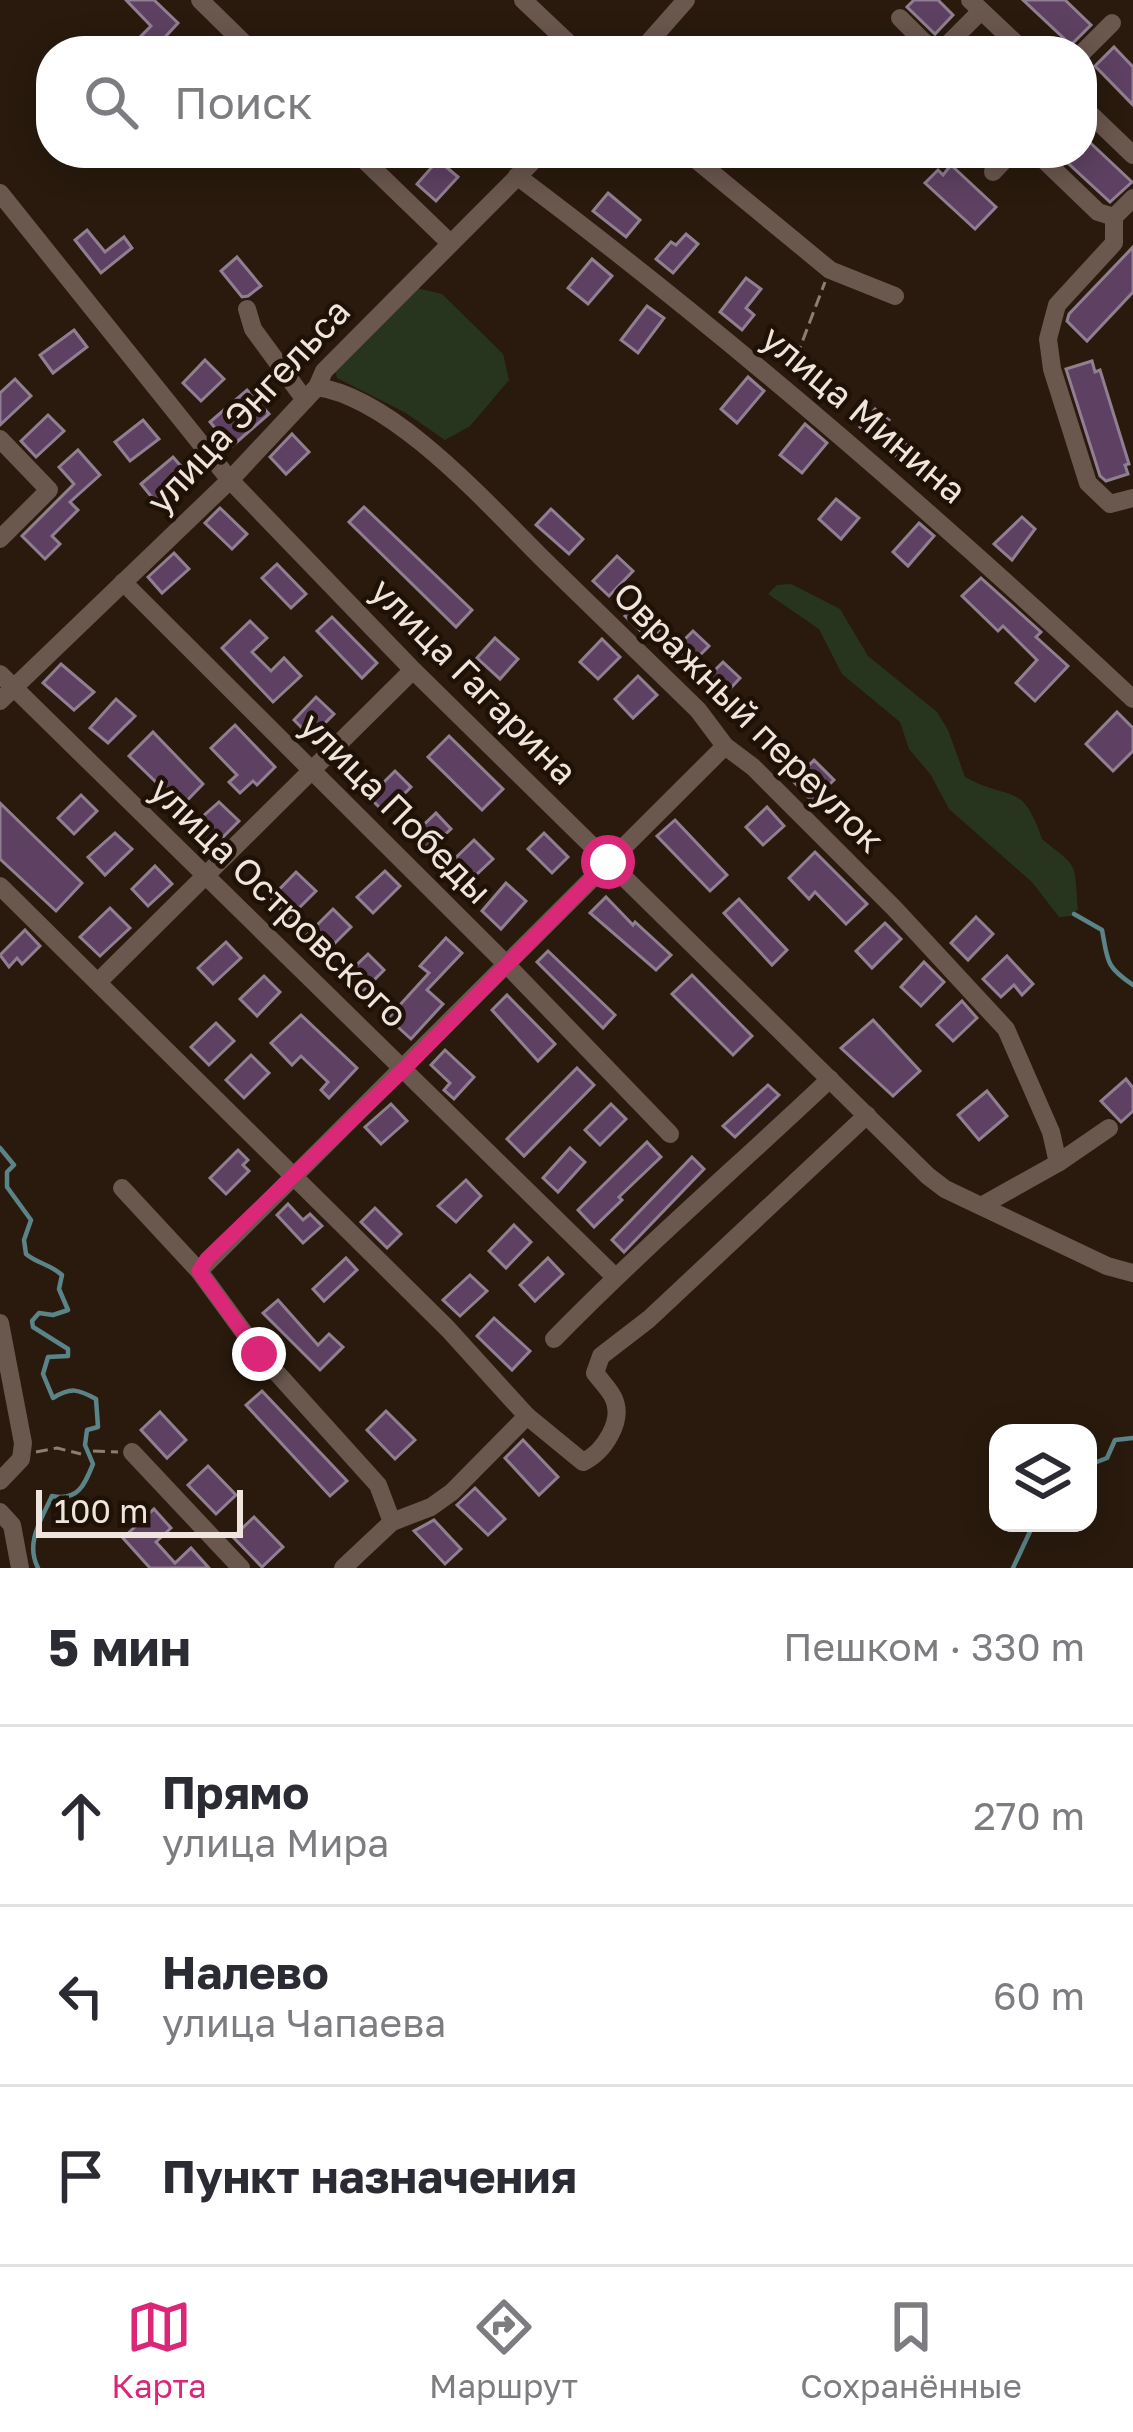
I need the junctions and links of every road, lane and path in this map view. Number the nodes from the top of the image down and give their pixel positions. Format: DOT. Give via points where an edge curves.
graph roads {
  1 [pos="200,0"];
  2 [pos="523,0"];
  3 [pos="686,0"];
  4 [pos="976,5"];
  5 [pos="900,19"];
  6 [pos="1112,23"];
  7 [pos="237,36"];
  8 [pos="561,36"];
  9 [pos="654,36"];
  10 [pos="920,36"];
  11 [pos="950,36"];
  12 [pos="1008,36"];
  13 [pos="1097,38"];
  14 [pos="1097,120"];
  15 [pos="1133,155"];
  16 [pos="373,168"];
  17 [pos="525,168"];
  18 [pos="706,168"];
  19 [pos="997,168"];
  20 [pos="1052,168"];
  21 [pos="993,172"];
  22 [pos="517,176"];
  23 [pos="0,193"];
  24 [pos="1133,198"];
  25 [pos="1114,217"];
  26 [pos="449,242"];
  27 [pos="830,269"];
  28 [pos="895,296"];
  29 [pos="247,308"];
  30 [pos="785,387"];
  31 [pos="311,394"];
  32 [pos="0,439"];
  33 [pos="230,480"];
  34 [pos="1133,498"];
  35 [pos="0,538"];
  36 [pos="123,582"];
  37 [pos="413,670"];
  38 [pos="4,688"];
  39 [pos="1133,699"];
  40 [pos="725,746"];
  41 [pos="313,771"];
  42 [pos="608,862"];
  43 [pos="204,876"];
  44 [pos="0,886"];
  45 [pos="507,964"];
  46 [pos="98,982"];
  47 [pos="403,1070"];
  48 [pos="830,1079"];
  49 [pos="867,1115"];
  50 [pos="1109,1128"];
  51 [pos="670,1134"];
  52 [pos="1058,1162"];
  53 [pos="293,1177"];
  54 [pos="122,1188"];
  55 [pos="981,1206"];
  56 [pos="199,1271"];
  57 [pos="1133,1273"];
  58 [pos="615,1277"];
  59 [pos="0,1323"];
  60 [pos="554,1339"];
  61 [pos="527,1416"];
  62 [pos="22,1450"];
  63 [pos="93,1451"];
  64 [pos="132,1452"];
  65 [pos="81,1454"];
  66 [pos="0,1481"];
  67 [pos="0,1512"];
  68 [pos="392,1522"];
  69 [pos="20,1568"];
  70 [pos="241,1568"];
  71 [pos="343,1568"];
  1 -- 7 [label="street"];
  2 -- 8 [label="street"];
  3 -- 9 [label="street"];
  4 -- 11 [label="street"];
  4 -- 12 [label="street"];
  5 -- 10 [label="street"];
  6 -- 13 [label="street"];
  14 -- 15 [label="street"];
  16 -- 26 [label="street"];
  17 -- 22 [label="street, улица Энгельса"];
  18 -- 27 [label="street"];
  19 -- 21 [label="street"];
  20 -- 25 [label="street" via="1098,212"];
  22 -- 26 [label="street, улица Энгельса"];
  22 -- 30 [label="street, улица Минина"];
  23 -- 33 [label="street, улица Гагарина"];
  24 -- 25 [label="street"];
  25 -- 34 [label="street" via="1114,243 1057,305 1048,339 1088,483 1110,504"];
  26 -- 31 [label="street, улица Энгельса"];
  27 -- 28 [label="street"];
  27 -- 30 [label="path"];
  29 -- 31 [label="street" via="253,329"];
  30 -- 39 [label="street, улица Минина"];
  31 -- 33 [label="street, улица Энгельса"];
  31 -- 40 [label="street, Овражный переулок" via="340,390 454,472 698,710"];
  32 -- 35 [label="street" via="49,490"];
  33 -- 36 [label="street, улица Энгельса"];
  33 -- 37 [label="street, улица Гагарина"];
  36 -- 38 [label="street, улица Энгельса"];
  36 -- 41 [label="street, улица Победы"];
  37 -- 41 [label="street"];
  37 -- 42 [label="street, улица Гагарина"];
  38 -- 43 [label="street, улица Островского"];
  40 -- 42 [label="street"];
  40 -- 52 [label="street, Овражный переулок" via="1006,1029"];
  41 -- 43 [label="street"];
  41 -- 45 [label="street, улица Победы"];
  42 -- 45 [label="street"];
  42 -- 48 [label="street, улица Гагарина"];
  43 -- 46 [label="street"];
  43 -- 47 [label="street, улица Островского"];
  44 -- 46 [label="street"];
  45 -- 47 [label="street"];
  45 -- 51 [label="street, улица Победы"];
  46 -- 53 [label="street"];
  47 -- 53 [label="street"];
  47 -- 58 [label="street, улица Островского"];
  48 -- 49 [label="street, улица Гагарина"];
  48 -- 58 [label="street"];
  49 -- 55 [label="street, улица Гагарина" via="928,1176"];
  49 -- 61 [label="street" via="602,1356 595,1373 617,1409 612,1432 592,1457 583,1462"];
  50 -- 52 [label="street"];
  52 -- 55 [label="street"];
  53 -- 56 [label="street"];
  53 -- 61 [label="street"];
  54 -- 56 [label="street"];
  55 -- 57 [label="street, улица Гагарина"];
  56 -- 68 [label="street" via="259,1354 379,1485"];
  58 -- 60 [label="street"];
  59 -- 62 [label="street"];
  61 -- 68 [label="street" via="452,1492"];
  62 -- 65 [label="path"];
  62 -- 66 [label="street"];
  63 -- 64 [label="path"];
  64 -- 70 [label="street"];
  67 -- 69 [label="street" via="12,1525"];
  68 -- 71 [label="street"];
}
